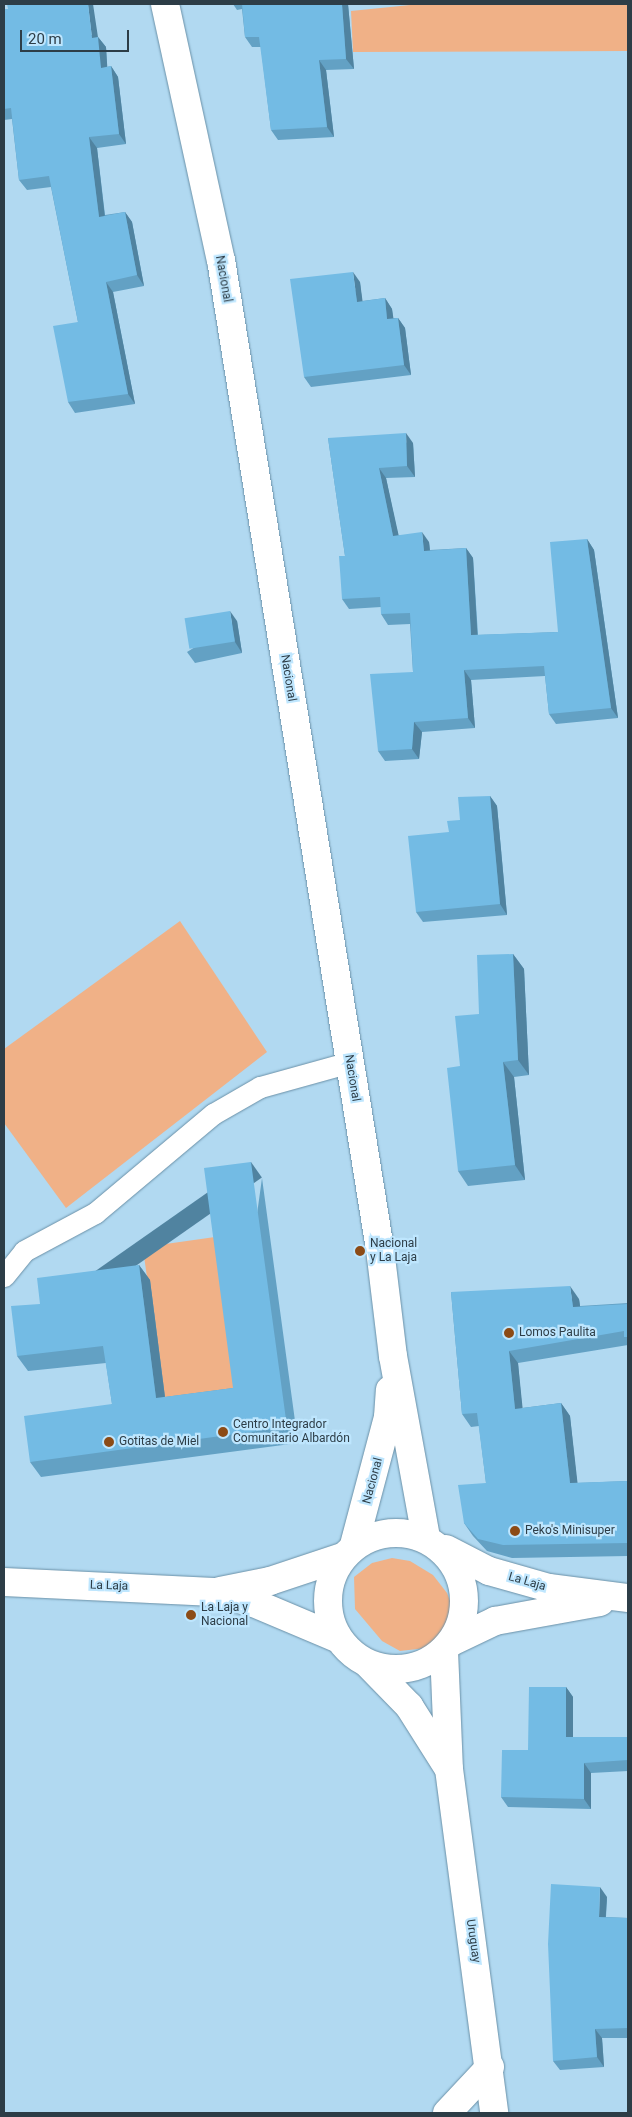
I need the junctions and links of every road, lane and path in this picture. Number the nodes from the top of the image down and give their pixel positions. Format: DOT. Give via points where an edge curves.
graph roads {
  1 [pos="165,4"];
  2 [pos="350,1062"];
  3 [pos="4,1276"];
  4 [pos="393,1356"];
  5 [pos="432,1542"];
  6 [pos="348,1551"];
  7 [pos="4,1582"];
  8 [pos="214,1592"];
  9 [pos="625,1598"];
  10 [pos="338,1638"];
  11 [pos="448,1646"];
  12 [pos="368,1664"];
  13 [pos="449,1769"];
  14 [pos="490,2068"];
  15 [pos="447,2113"];
  16 [pos="494,2113"];
  1 -- 2 [label="street, Nacional" via="221,260"];
  2 -- 3 [label="lane" via="260,1087 213,1114 95,1213 24,1251"];
  2 -- 4 [label="street, Nacional"];
  4 -- 5 [label="street, Nacional"];
  4 -- 6 [label="street, Nacional" via="388,1417"];
  5 -- 6 [label="street" via="389,1531"];
  5 -- 9 [label="street, La Laja" via="497,1574 549,1588"];
  5 -- 11 [label="street" via="460,1574 465,1608"];
  6 -- 8 [label="street, La Laja" via="270,1581"];
  6 -- 10 [label="street" via="329,1583 328,1602"];
  7 -- 8 [label="street, La Laja"];
  8 -- 10 [label="street, La Laja" via="254,1603"];
  9 -- 11 [label="street, La Laja" via="495,1621"];
  10 -- 12 [label="street"];
  11 -- 12 [label="street" via="421,1666 394,1670"];
  11 -- 13 [label="street, Uruguay"];
  12 -- 13 [label="street, Uruguay" via="409,1706"];
  13 -- 14 [label="street, Uruguay"];
  14 -- 15 [label="street"];
  14 -- 16 [label="street, Uruguay"];
}
